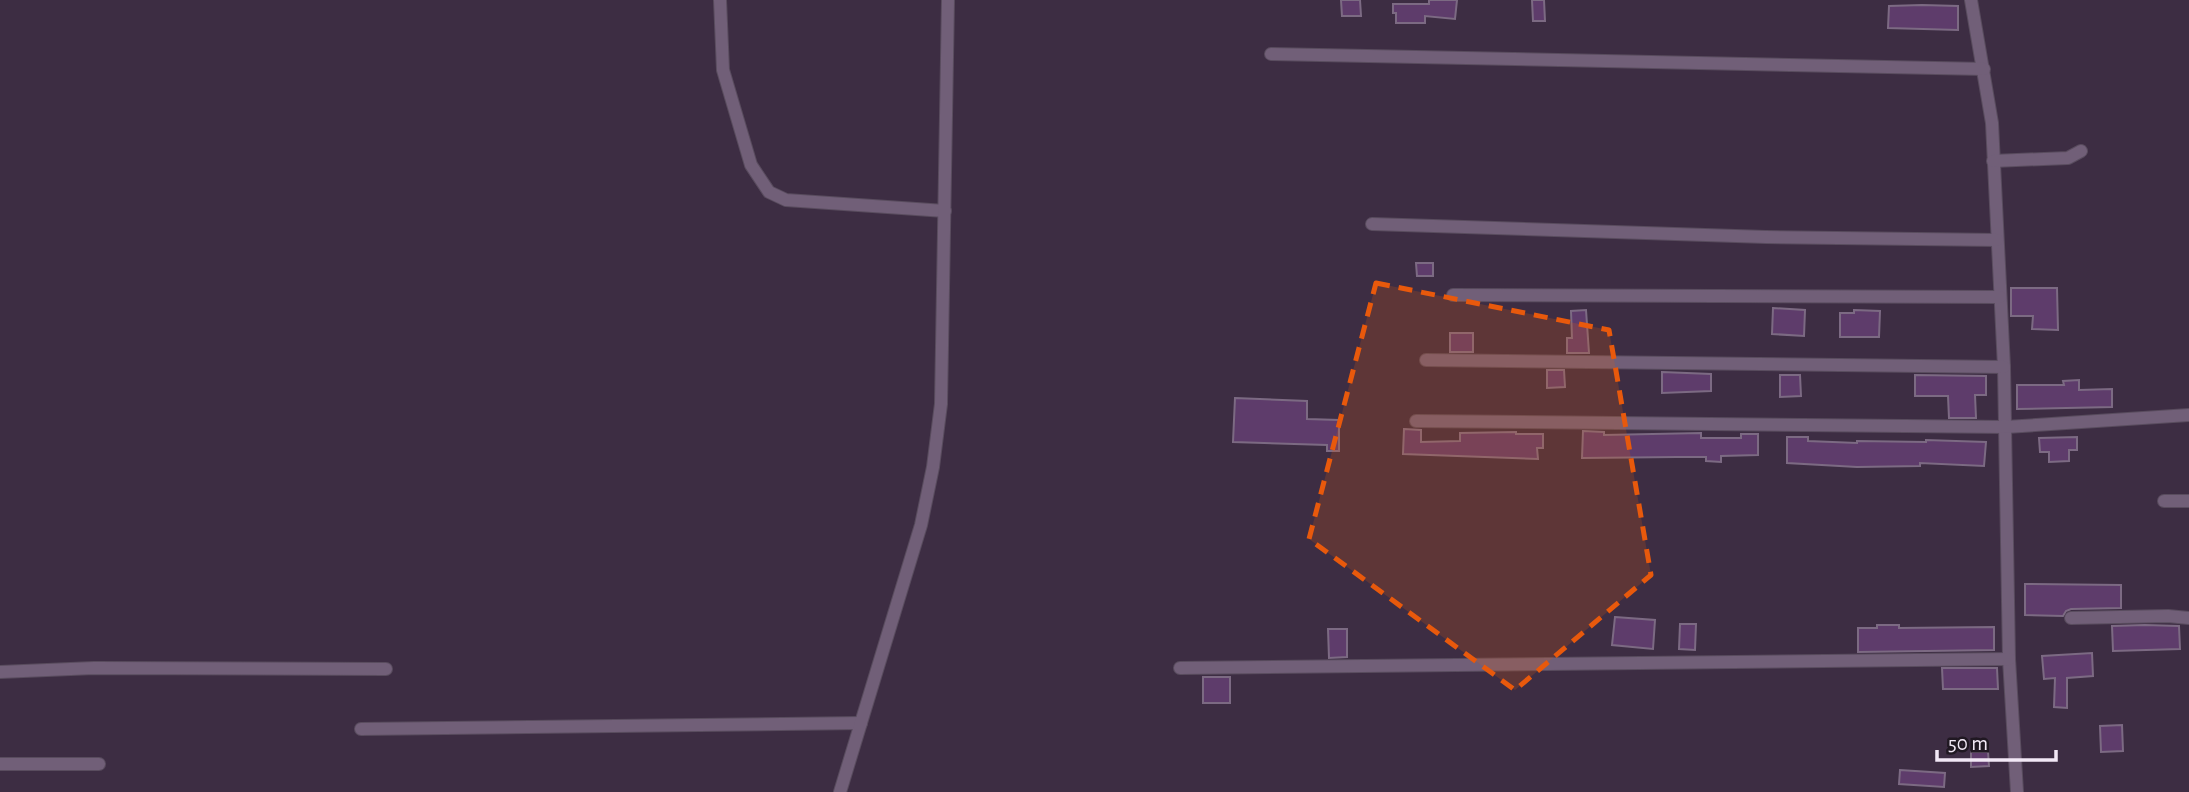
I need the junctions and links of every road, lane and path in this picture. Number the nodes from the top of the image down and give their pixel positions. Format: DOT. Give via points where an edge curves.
graph roads {
  1 [pos="720,0"];
  2 [pos="948,0"];
  3 [pos="1971,0"];
  4 [pos="1271,54"];
  5 [pos="1984,69"];
  6 [pos="2081,151"];
  7 [pos="1993,161"];
  8 [pos="945,211"];
  9 [pos="1372,224"];
  10 [pos="1997,240"];
  11 [pos="1452,295"];
  12 [pos="2000,298"];
  13 [pos="1426,360"];
  14 [pos="2004,367"];
  15 [pos="2189,415"];
  16 [pos="1416,421"];
  17 [pos="2006,427"];
  18 [pos="2164,501"];
  19 [pos="2189,501"];
  20 [pos="2071,618"];
  21 [pos="2189,618"];
  22 [pos="2009,659"];
  23 [pos="1180,667"];
  24 [pos="386,668"];
  25 [pos="0,672"];
  26 [pos="861,723"];
  27 [pos="361,729"];
  28 [pos="0,764"];
  29 [pos="100,764"];
  30 [pos="840,792"];
  31 [pos="2017,792"];
  1 -- 8 [label="street" via="723,70 751,165 769,192 786,200"];
  2 -- 8 [label="street"];
  3 -- 5 [label="street"];
  4 -- 5 [label="street"];
  5 -- 7 [label="street"];
  6 -- 7 [label="street" via="2068,158"];
  7 -- 10 [label="street"];
  8 -- 26 [label="street" via="941,404 933,467 921,525"];
  9 -- 10 [label="street"];
  10 -- 12 [label="street"];
  11 -- 12 [label="street"];
  12 -- 14 [label="street"];
  13 -- 14 [label="street"];
  14 -- 17 [label="street"];
  15 -- 17 [label="street"];
  16 -- 17 [label="street"];
  17 -- 22 [label="street"];
  18 -- 19 [label="street"];
  20 -- 21 [label="street"];
  22 -- 23 [label="street"];
  22 -- 31 [label="street"];
  24 -- 25 [label="street"];
  26 -- 27 [label="street"];
  26 -- 30 [label="street"];
  28 -- 29 [label="street"];
}
